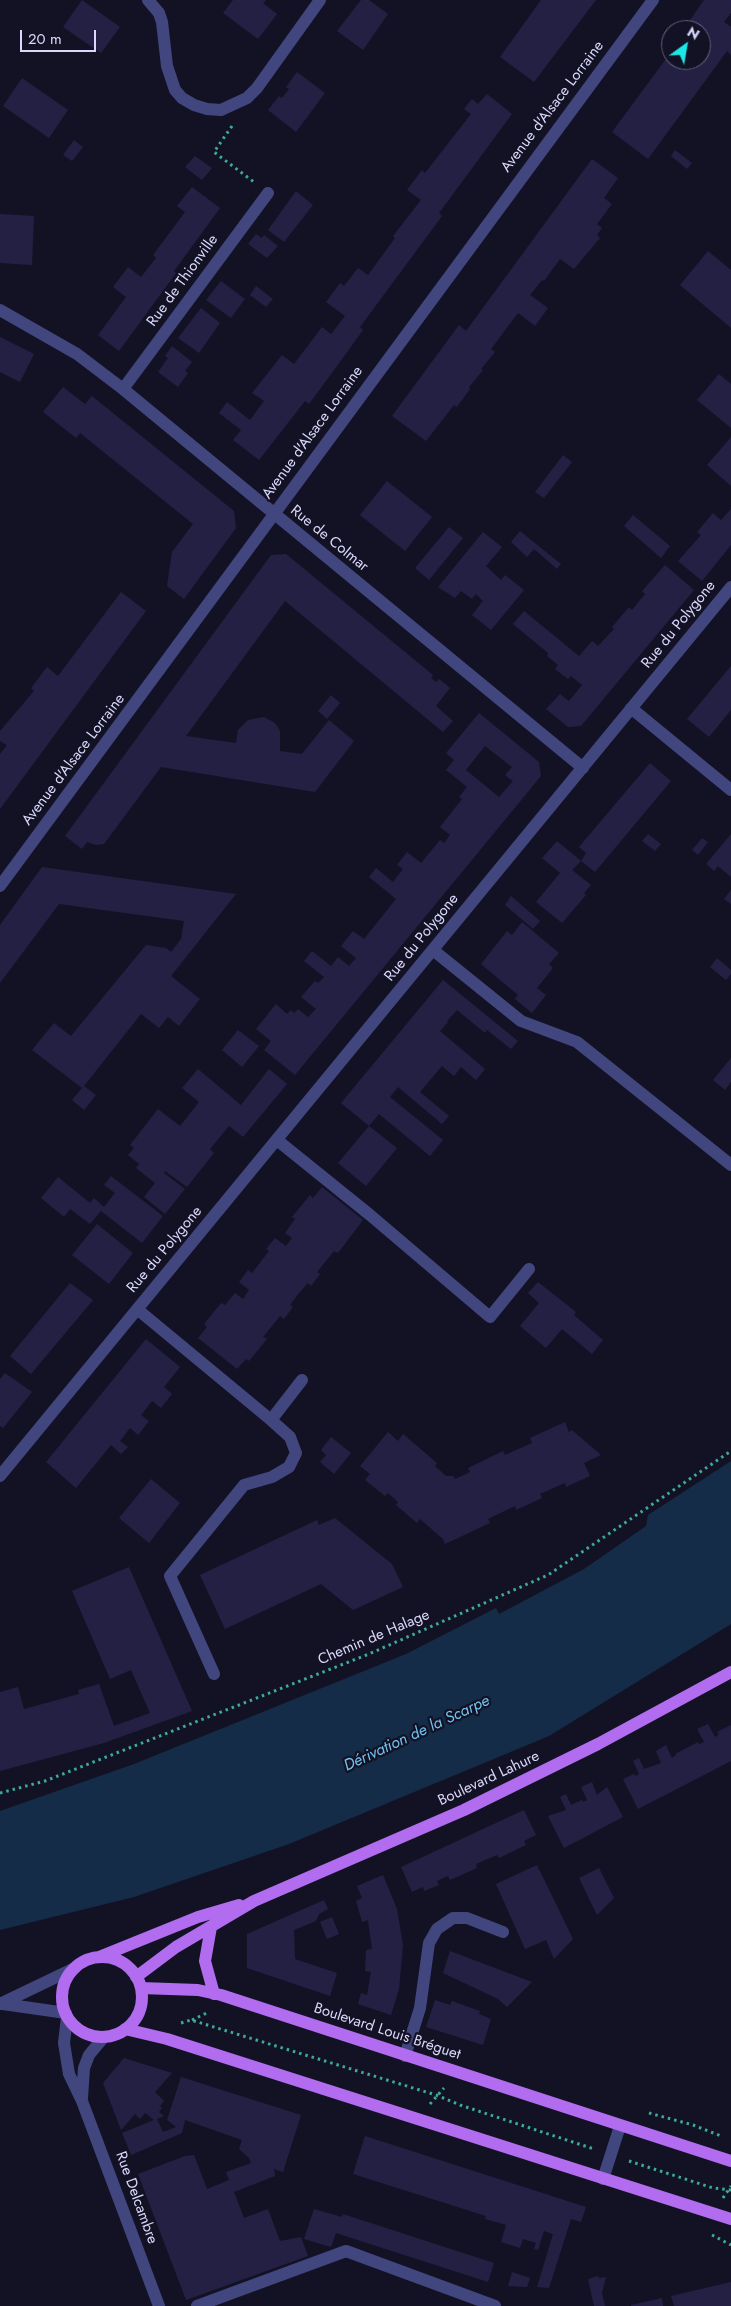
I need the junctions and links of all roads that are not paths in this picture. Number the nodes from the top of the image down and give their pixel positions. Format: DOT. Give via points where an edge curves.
graph roads {
  1 [pos="148,0"];
  2 [pos="320,0"];
  3 [pos="653,0"];
  4 [pos="268,193"];
  5 [pos="0,310"];
  6 [pos="123,389"];
  7 [pos="273,514"];
  8 [pos="731,587"];
  9 [pos="631,708"];
  10 [pos="583,768"];
  11 [pos="731,790"];
  12 [pos="0,886"];
  13 [pos="433,950"];
  14 [pos="277,1140"];
  15 [pos="731,1165"];
  16 [pos="529,1268"];
  17 [pos="137,1309"];
  18 [pos="302,1380"];
  19 [pos="271,1420"];
  20 [pos="0,1476"];
  21 [pos="731,1672"];
  22 [pos="214,1674"];
  23 [pos="254,1901"];
  24 [pos="211,1927"];
  25 [pos="503,1932"];
  26 [pos="97,1958"];
  27 [pos="75,1968"];
  28 [pos="138,1982"];
  29 [pos="214,1994"];
  30 [pos="0,2004"];
  31 [pos="67,2015"];
  32 [pos="125,2030"];
  33 [pos="104,2037"];
  34 [pos="405,2056"];
  35 [pos="82,2101"];
  36 [pos="620,2126"];
  37 [pos="731,2161"];
  38 [pos="603,2179"];
  39 [pos="731,2219"];
  40 [pos="159,2306"];
  41 [pos="197,2306"];
  42 [pos="495,2306"];
  1 -- 2 [label="street" via="160,13 167,66 175,90 182,98 207,109 221,110 247,98 257,88"];
  3 -- 7 [label="street, Avenue d'Alsace Lorraine"];
  4 -- 6 [label="street, Rue de Thionville"];
  5 -- 6 [label="street, Rue de Colmar" via="77,354"];
  6 -- 7 [label="street, Rue de Colmar"];
  7 -- 10 [label="street, Rue de Colmar"];
  7 -- 12 [label="street, Avenue d'Alsace Lorraine"];
  8 -- 9 [label="street, Rue du Polygone"];
  9 -- 10 [label="street, Rue du Polygone"];
  9 -- 11 [label="street"];
  10 -- 13 [label="street, Rue du Polygone"];
  13 -- 14 [label="street, Rue du Polygone"];
  13 -- 15 [label="street" via="521,1021 577,1042"];
  14 -- 16 [label="street" via="490,1317"];
  14 -- 17 [label="street, Rue du Polygone"];
  17 -- 19 [label="street, Rue du Polygone"];
  17 -- 20 [label="street, Rue du Polygone"];
  18 -- 19 [label="street"];
  19 -- 22 [label="street, Rue du Polygone" via="290,1437 296,1453 289,1467 272,1477 244,1485 170,1576"];
  21 -- 23 [label="main road, Boulevard Lahure" via="598,1744 481,1801"];
  23 -- 24 [label="main road, Boulevard Lahure"];
  23 -- 26 [label="main road, Boulevard Lahure" via="198,1917"];
  24 -- 28 [label="main road, Boulevard Lahure" via="155,1961"];
  24 -- 29 [label="main road" via="205,1961"];
  25 -- 34 [label="street" via="468,1918 452,1918 437,1929 429,1943 425,1988"];
  26 -- 27 [label="main road"];
  26 -- 28 [label="main road" via="120,1962 129,1968"];
  27 -- 30 [label="street"];
  27 -- 31 [label="main road" via="63,1989"];
  28 -- 29 [label="main road, Boulevard Louis Bréguet"];
  28 -- 32 [label="main road" via="142,1999 139,2011"];
  29 -- 34 [label="main road, Boulevard Louis Bréguet"];
  30 -- 31 [label="street"];
  31 -- 33 [label="main road" via="86,2033"];
  31 -- 35 [label="street, Rue Delcambre" via="65,2054 69,2074"];
  32 -- 33 [label="main road"];
  32 -- 38 [label="main road" via="167,2040"];
  33 -- 35 [label="street, Rue Delcambre" via="89,2055 84,2068"];
  34 -- 36 [label="main road, Boulevard Louis Bréguet"];
  35 -- 40 [label="street, Rue Delcambre"];
  36 -- 37 [label="main road, Boulevard Louis Bréguet"];
  36 -- 38 [label="street"];
  38 -- 39 [label="main road"];
  41 -- 42 [label="street" via="346,2252"];
}
